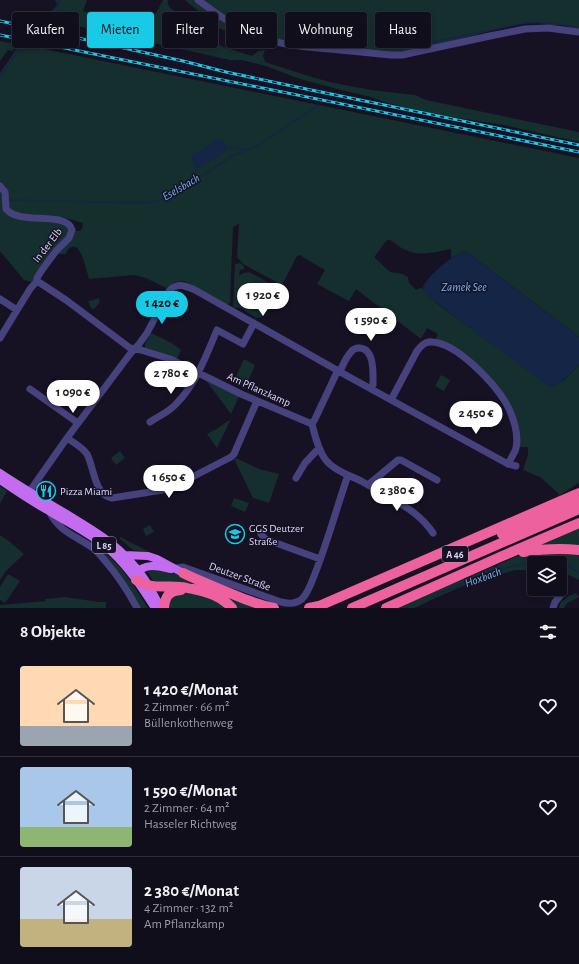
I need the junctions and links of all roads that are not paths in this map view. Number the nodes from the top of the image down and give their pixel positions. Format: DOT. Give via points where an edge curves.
graph roads {
  1 [pos="198,0"];
  2 [pos="579,32"];
  3 [pos="0,186"];
  4 [pos="37,281"];
  5 [pos="0,299"];
  6 [pos="17,310"];
  7 [pos="254,324"];
  8 [pos="0,338"];
  9 [pos="134,350"];
  10 [pos="339,371"];
  11 [pos="198,374"];
  12 [pos="371,388"];
  13 [pos="30,389"];
  14 [pos="391,400"];
  15 [pos="257,401"];
  16 [pos="150,422"];
  17 [pos="78,423"];
  18 [pos="312,424"];
  19 [pos="67,438"];
  20 [pos="319,448"];
  21 [pos="508,464"];
  22 [pos="516,466"];
  23 [pos="0,472"];
  24 [pos="348,475"];
  25 [pos="296,478"];
  26 [pos="0,480"];
  27 [pos="437,480"];
  28 [pos="368,485"];
  29 [pos="579,486"];
  30 [pos="579,493"];
  31 [pos="27,495"];
  32 [pos="579,501"];
  33 [pos="553,504"];
  34 [pos="579,509"];
  35 [pos="579,514"];
  36 [pos="561,517"];
  37 [pos="63,520"];
  38 [pos="579,524"];
  39 [pos="433,533"];
  40 [pos="261,534"];
  41 [pos="579,550"];
  42 [pos="125,555"];
  43 [pos="500,557"];
  44 [pos="320,559"];
  45 [pos="178,569"];
  46 [pos="137,575"];
  47 [pos="149,585"];
  48 [pos="191,589"];
  49 [pos="560,596"];
  50 [pos="315,607"];
  51 [pos="137,608"];
  52 [pos="155,608"];
  53 [pos="162,608"];
  54 [pos="232,608"];
  55 [pos="274,608"];
  56 [pos="330,608"];
  57 [pos="352,608"];
  58 [pos="386,608"];
  59 [pos="553,608"];
  1 -- 2 [label="street" via="238,27 277,42 300,47 391,55 402,55 525,29 548,28"];
  3 -- 4 [label="street, In der Elb" via="5,190 6,208 14,215 63,221 72,228 70,236 42,270"];
  4 -- 6 [label="street, In der Elb"];
  4 -- 9 [label="street"];
  5 -- 6 [label="street"];
  6 -- 8 [label="street, In der Elb"];
  7 -- 9 [label="street" via="195,290 180,285 169,291 147,333"];
  7 -- 10 [label="street"];
  7 -- 11 [label="street" via="243,344 217,330"];
  9 -- 11 [label="street, Am Pflanzkamp" via="170,359"];
  9 -- 17 [label="street"];
  10 -- 12 [label="street"];
  10 -- 12 [label="street" via="352,350 364,349 372,361"];
  10 -- 18 [label="street"];
  11 -- 15 [label="street, Am Pflanzkamp"];
  11 -- 16 [label="street" via="176,404"];
  12 -- 14 [label="street"];
  13 -- 17 [label="street"];
  14 -- 21 [label="street"];
  14 -- 21 [label="street" via="423,344 432,342 452,349 481,372 506,403 516,436 515,452"];
  15 -- 18 [label="street, Am Pflanzkamp"];
  15 -- 19 [label="street" via="231,457 169,489 112,498 104,495 86,453"];
  17 -- 19 [label="street"];
  18 -- 20 [label="street"];
  19 -- 31 [label="street"];
  20 -- 24 [label="street" via="330,465"];
  20 -- 25 [label="street"];
  21 -- 22 [label="street"];
  23 -- 31 [label="main road, L 85"];
  24 -- 28 [label="street"];
  24 -- 44 [label="street"];
  26 -- 31 [label="main road, L 85"];
  27 -- 28 [label="street" via="398,460"];
  28 -- 39 [label="street" via="411,510"];
  29 -- 33 [label="highway"];
  30 -- 33 [label="highway"];
  31 -- 37 [label="main road, L 85"];
  31 -- 37 [label="main road, L 85"];
  32 -- 56 [label="highway, A 46"];
  33 -- 50 [label="highway"];
  34 -- 36 [label="highway, A 46"];
  35 -- 36 [label="highway"];
  36 -- 57 [label="highway, A 46"];
  37 -- 42 [label="main road, L 85" via="108,541"];
  37 -- 46 [label="main road, L 85" via="105,546"];
  37 -- 51 [label="street" via="66,532 98,553 120,580"];
  38 -- 43 [label="highway"];
  40 -- 44 [label="street" via="265,539"];
  41 -- 43 [label="highway" via="537,549"];
  42 -- 45 [label="main road" via="153,557"];
  42 -- 46 [label="main road, L 85"];
  43 -- 58 [label="highway"];
  44 -- 45 [label="street, Deutzer Straße" via="309,589 302,598 291,603"];
  45 -- 46 [label="main road" via="150,566"];
  45 -- 55 [label="highway" via="209,585"];
  46 -- 47 [label="highway" via="143,584"];
  46 -- 52 [label="main road, L 85"];
  47 -- 48 [label="highway"];
  47 -- 53 [label="main road"];
  48 -- 53 [label="highway" via="171,593"];
  48 -- 54 [label="highway" via="210,593"];
  49 -- 59 [label="street"];
}
